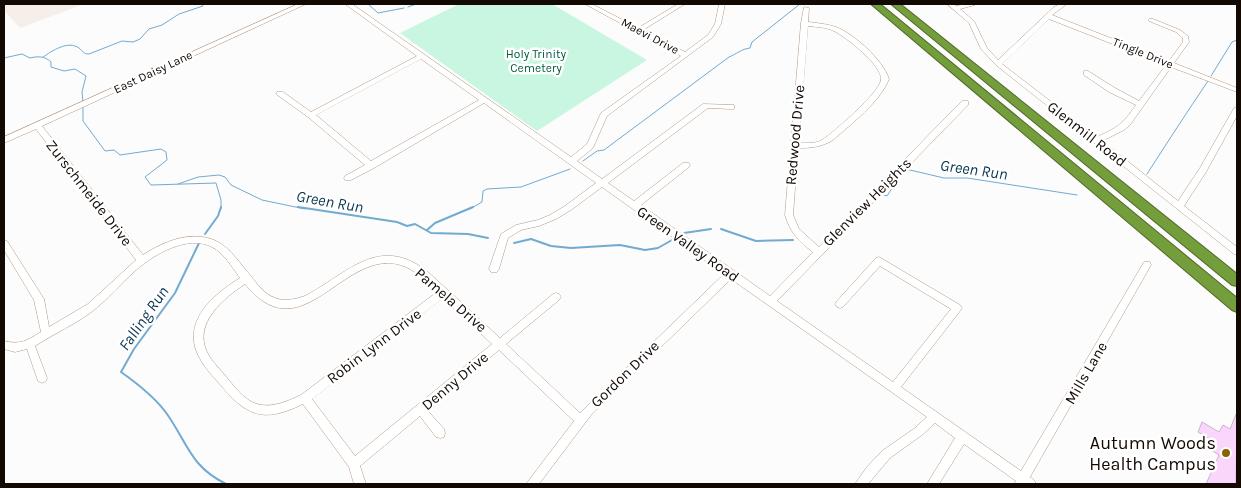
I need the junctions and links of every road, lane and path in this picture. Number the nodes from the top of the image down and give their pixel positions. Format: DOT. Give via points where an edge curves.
graph roads {
  1 [pos="303,4"];
  2 [pos="348,4"];
  3 [pos="682,4"];
  4 [pos="722,4"];
  5 [pos="875,4"];
  6 [pos="895,4"];
  7 [pos="902,4"];
  8 [pos="973,4"];
  9 [pos="1064,4"];
  10 [pos="595,5"];
  11 [pos="953,6"];
  12 [pos="806,8"];
  13 [pos="1048,16"];
  14 [pos="1151,20"];
  15 [pos="804,23"];
  16 [pos="639,30"];
  17 [pos="685,55"];
  18 [pos="421,56"];
  19 [pos="998,64"];
  20 [pos="1170,64"];
  21 [pos="1086,73"];
  22 [pos="986,78"];
  23 [pos="1237,90"];
  24 [pos="280,94"];
  25 [pos="484,100"];
  26 [pos="965,103"];
  27 [pos="1140,104"];
  28 [pos="731,108"];
  29 [pos="1237,110"];
  30 [pos="311,115"];
  31 [pos="37,125"];
  32 [pos="4,140"];
  33 [pos="1096,141"];
  34 [pos="794,145"];
  35 [pos="571,161"];
  36 [pos="686,165"];
  37 [pos="371,166"];
  38 [pos="348,178"];
  39 [pos="602,183"];
  40 [pos="634,206"];
  41 [pos="1179,206"];
  42 [pos="4,243"];
  43 [pos="818,251"];
  44 [pos="1237,252"];
  45 [pos="142,261"];
  46 [pos="1147,265"];
  47 [pos="494,269"];
  48 [pos="730,274"];
  49 [pos="247,278"];
  50 [pos="1237,281"];
  51 [pos="443,293"];
  52 [pos="556,297"];
  53 [pos="770,302"];
  54 [pos="840,304"];
  55 [pos="1237,306"];
  56 [pos="46,333"];
  57 [pos="500,343"];
  58 [pos="30,344"];
  59 [pos="4,345"];
  60 [pos="42,378"];
  61 [pos="894,389"];
  62 [pos="305,398"];
  63 [pos="420,409"];
  64 [pos="934,417"];
  65 [pos="580,420"];
  66 [pos="440,433"];
  67 [pos="962,437"];
  68 [pos="354,464"];
  69 [pos="1024,483"];
  70 [pos="360,484"];
  71 [pos="532,484"];
  72 [pos="861,484"];
  73 [pos="933,484"];
  1 -- 31 [label="street, East Daisy Lane"];
  2 -- 18 [label="street, Green Valley Road"];
  3 -- 16 [label="street"];
  4 -- 17 [label="street" via="713,34"];
  5 -- 55 [label="highway"];
  6 -- 22 [label="highway"];
  7 -- 22 [label="highway"];
  8 -- 11 [label="street"];
  9 -- 13 [label="street"];
  10 -- 16 [label="street, Maevi Drive"];
  11 -- 19 [label="street, Glenmill Road" via="972,22 984,49"];
  12 -- 15 [label="street, Redwood Drive"];
  13 -- 19 [label="street"];
  13 -- 20 [label="street, Tingle Drive"];
  14 -- 20 [label="street" via="1186,37 1183,47"];
  15 -- 34 [label="street, Redwood Drive"];
  15 -- 34 [label="street" via="840,31 879,66 885,80 875,95 824,142"];
  16 -- 17 [label="street, Maevi Drive"];
  17 -- 35 [label="street" via="604,115 590,146"];
  18 -- 25 [label="street, Green Valley Road"];
  18 -- 30 [label="street"];
  19 -- 33 [label="street, Glenmill Road"];
  20 -- 23 [label="street, Tingle Drive"];
  20 -- 27 [label="street"];
  21 -- 27 [label="street"];
  22 -- 50 [label="highway"];
  24 -- 30 [label="street"];
  25 -- 35 [label="street, Green Valley Road"];
  25 -- 37 [label="street"];
  26 -- 43 [label="street, Glenview Heights"];
  27 -- 33 [label="street" via="1121,128"];
  28 -- 39 [label="street" via="706,106"];
  29 -- 41 [label="street"];
  30 -- 37 [label="street"];
  31 -- 32 [label="street, East Daisy Lane"];
  31 -- 45 [label="street, Zurschmeide Drive"];
  33 -- 41 [label="street, Glenmill Road"];
  34 -- 43 [label="street, Redwood Drive" via="790,221 798,234"];
  35 -- 39 [label="street, Green Valley Road"];
  36 -- 40 [label="street"];
  37 -- 38 [label="street"];
  39 -- 40 [label="street, Green Valley Road"];
  39 -- 47 [label="street" via="553,217 518,227 504,236"];
  40 -- 48 [label="street, Green Valley Road"];
  41 -- 44 [label="street, Glenmill Road"];
  42 -- 56 [label="street" via="39,299"];
  43 -- 53 [label="street, Glenview Heights"];
  45 -- 49 [label="street, Pamela Drive" via="172,245 200,238 220,247"];
  45 -- 56 [label="street, Pamela Drive" via="92,306"];
  46 -- 69 [label="street, Mills Lane"];
  48 -- 53 [label="street, Green Valley Road"];
  48 -- 65 [label="street, Gordon Drive"];
  49 -- 51 [label="street, Pamela Drive" via="268,300 286,304 301,302 315,295 357,267 380,259 394,259 422,273"];
  49 -- 62 [label="street" via="217,300 208,313 201,327 200,347 235,398 247,406 274,410 287,408"];
  51 -- 57 [label="street, Pamela Drive"];
  51 -- 62 [label="street, Robin Lynn Drive"];
  52 -- 57 [label="street, Denny Drive"];
  53 -- 61 [label="street, Green Valley Road"];
  54 -- 61 [label="street" via="879,261 957,308"];
  56 -- 58 [label="street, Pamela Drive"];
  57 -- 63 [label="street, Denny Drive"];
  57 -- 65 [label="street, Pamela Drive"];
  58 -- 59 [label="street" via="15,348"];
  58 -- 60 [label="street"];
  61 -- 64 [label="street, Green Valley Road"];
  62 -- 68 [label="street"];
  63 -- 66 [label="street"];
  63 -- 68 [label="street, Denny Drive"];
  64 -- 67 [label="street, Green Valley Road"];
  64 -- 72 [label="street" via="925,428 888,452"];
  65 -- 71 [label="street, Gordon Drive"];
  67 -- 69 [label="street, Green Valley Road"];
  67 -- 73 [label="street"];
  68 -- 70 [label="street"];
}
